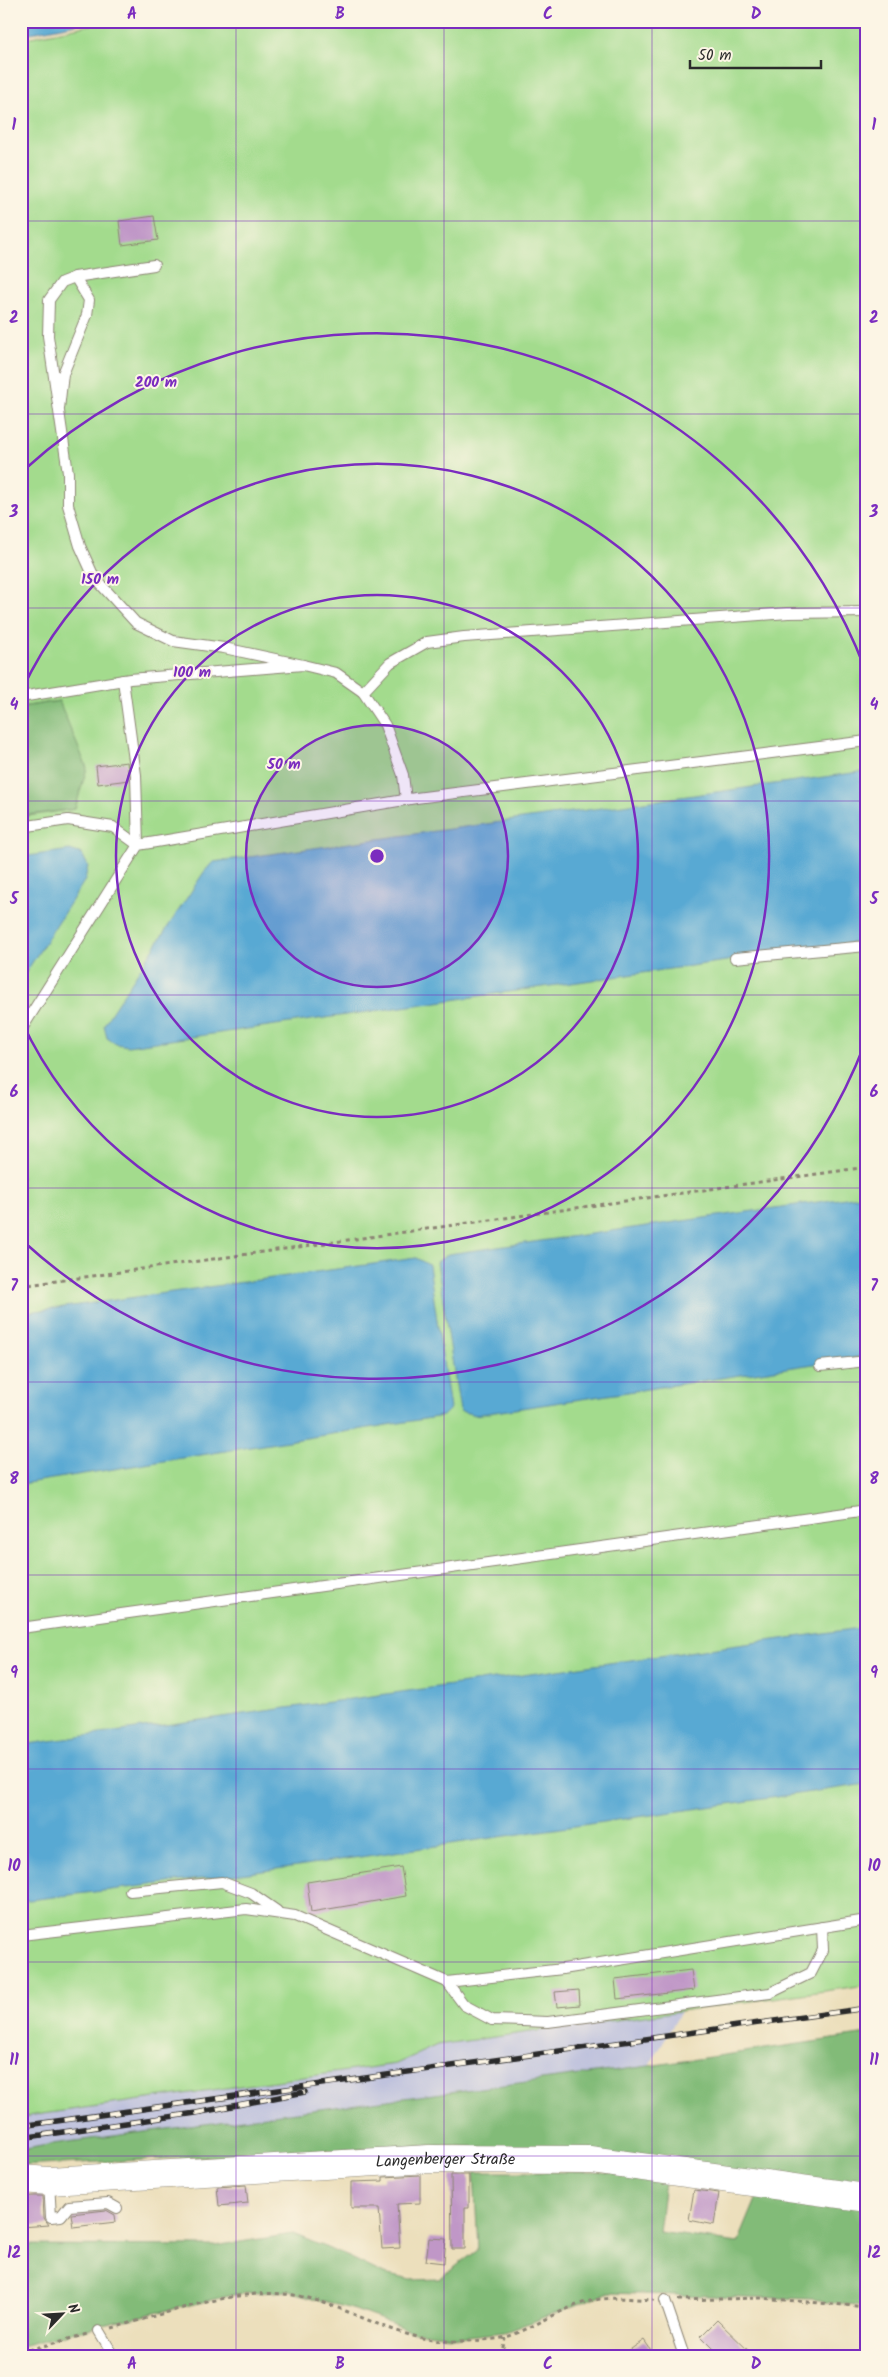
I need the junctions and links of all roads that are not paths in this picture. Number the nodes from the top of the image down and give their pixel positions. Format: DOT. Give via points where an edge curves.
graph roads {
  1 [pos="154,265"];
  2 [pos="75,277"];
  3 [pos="59,409"];
  4 [pos="867,612"];
  5 [pos="303,665"];
  6 [pos="123,680"];
  7 [pos="363,692"];
  8 [pos="21,697"];
  9 [pos="867,742"];
  10 [pos="406,800"];
  11 [pos="21,827"];
  12 [pos="138,845"];
  13 [pos="867,946"];
  14 [pos="735,958"];
  15 [pos="21,1030"];
  16 [pos="867,1361"];
  17 [pos="820,1366"];
  18 [pos="867,1510"];
  19 [pos="21,1628"];
  20 [pos="130,1890"];
  21 [pos="280,1914"];
  22 [pos="867,1920"];
  23 [pos="822,1927"];
  24 [pos="21,1935"];
  25 [pos="447,1982"];
  26 [pos="21,2179"];
  27 [pos="49,2181"];
  28 [pos="867,2198"];
  29 [pos="117,2208"];
  30 [pos="665,2300"];
  31 [pos="99,2331"];
  32 [pos="114,2356"];
  33 [pos="684,2356"];
  1 -- 2 [label="lane"];
  2 -- 3 [label="lane" via="89,300 87,315 63,374"];
  2 -- 3 [label="lane" via="62,282 49,300 48,336"];
  3 -- 5 [label="lane" via="68,473 68,505 80,546 94,577 136,623 173,641"];
  4 -- 7 [label="lane" via="778,614 427,642 390,663"];
  5 -- 6 [label="lane"];
  5 -- 7 [label="lane" via="336,673"];
  6 -- 8 [label="lane"];
  6 -- 12 [label="lane" via="136,775"];
  7 -- 10 [label="lane" via="385,725 403,775"];
  9 -- 10 [label="lane"];
  10 -- 12 [label="lane"];
  11 -- 12 [label="lane" via="68,820 113,827"];
  12 -- 15 [label="lane"];
  13 -- 14 [label="lane"];
  16 -- 17 [label="lane"];
  18 -- 19 [label="lane"];
  20 -- 21 [label="lane" via="222,1882 251,1893"];
  21 -- 24 [label="lane" via="246,1909"];
  21 -- 25 [label="lane" via="295,1916"];
  22 -- 23 [label="lane"];
  23 -- 25 [label="lane" via="563,1969"];
  23 -- 25 [label="lane" via="823,1950 811,1973 770,1993 548,2022 492,2020 464,2005"];
  26 -- 27 [label="main road, Langenberger Straße"];
  27 -- 28 [label="main road, Langenberger Straße" via="429,2159 591,2160"];
  27 -- 29 [label="lane" via="52,2217 61,2216 69,2206 108,2203"];
  30 -- 33 [label="lane"];
  31 -- 32 [label="lane"];
}
